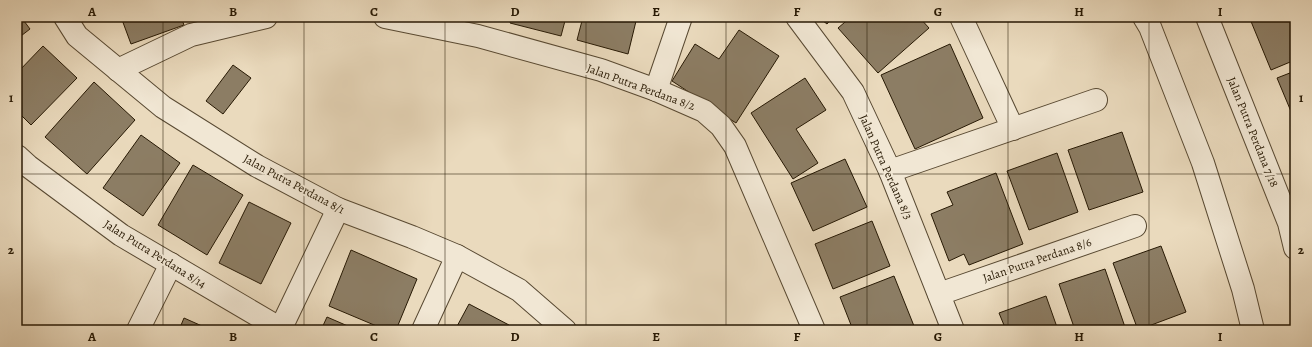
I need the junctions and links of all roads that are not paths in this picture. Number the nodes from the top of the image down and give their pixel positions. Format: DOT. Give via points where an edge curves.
graph roads {
  1 [pos="65,17"];
  2 [pos="266,17"];
  3 [pos="385,17"];
  4 [pos="681,17"];
  5 [pos="797,17"];
  6 [pos="961,17"];
  7 [pos="1144,17"];
  8 [pos="1207,17"];
  9 [pos="118,70"];
  10 [pos="656,90"];
  11 [pos="1096,100"];
  12 [pos="1013,129"];
  13 [pos="17,156"];
  14 [pos="890,171"];
  15 [pos="338,209"];
  16 [pos="1292,223"];
  17 [pos="1136,226"];
  18 [pos="1295,248"];
  19 [pos="457,256"];
  20 [pos="171,264"];
  21 [pos="939,294"];
  22 [pos="280,329"];
  23 [pos="562,329"];
  24 [pos="138,330"];
  25 [pos="423,330"];
  26 [pos="814,330"];
  27 [pos="953,330"];
  28 [pos="1253,330"];
  1 -- 9 [label="street, Jalan Putra Perdana 8/1" via="78,36"];
  2 -- 9 [label="street" via="191,35"];
  3 -- 10 [label="street, Jalan Putra Perdana 8/2" via="478,36 601,70"];
  4 -- 10 [label="street"];
  5 -- 14 [label="street, Jalan Putra Perdana 8/3" via="853,92"];
  6 -- 12 [label="street"];
  7 -- 28 [label="street" via="1203,163 1243,289"];
  8 -- 16 [label="street, Jalan Putra Perdana 7/18"];
  9 -- 15 [label="street, Jalan Putra Perdana 8/1" via="163,107 257,166"];
  10 -- 26 [label="street, Jalan Putra Perdana 8/2" via="704,111 721,126 735,146"];
  11 -- 12 [label="street"];
  12 -- 14 [label="street"];
  13 -- 20 [label="street, Jalan Putra Perdana 8/14" via="121,235"];
  14 -- 21 [label="street, Jalan Putra Perdana 8/3"];
  15 -- 19 [label="street, Jalan Putra Perdana 8/1"];
  15 -- 22 [label="street"];
  16 -- 18 [label="street, Jalan Putra Perdana 7/18"];
  17 -- 21 [label="street, Jalan Putra Perdana 8/6"];
  19 -- 23 [label="street, Jalan Putra Perdana 8/1" via="519,290"];
  19 -- 25 [label="street"];
  20 -- 22 [label="street, Jalan Putra Perdana 8/14"];
  20 -- 24 [label="street"];
  21 -- 27 [label="street, Jalan Putra Perdana 8/3"];
}
